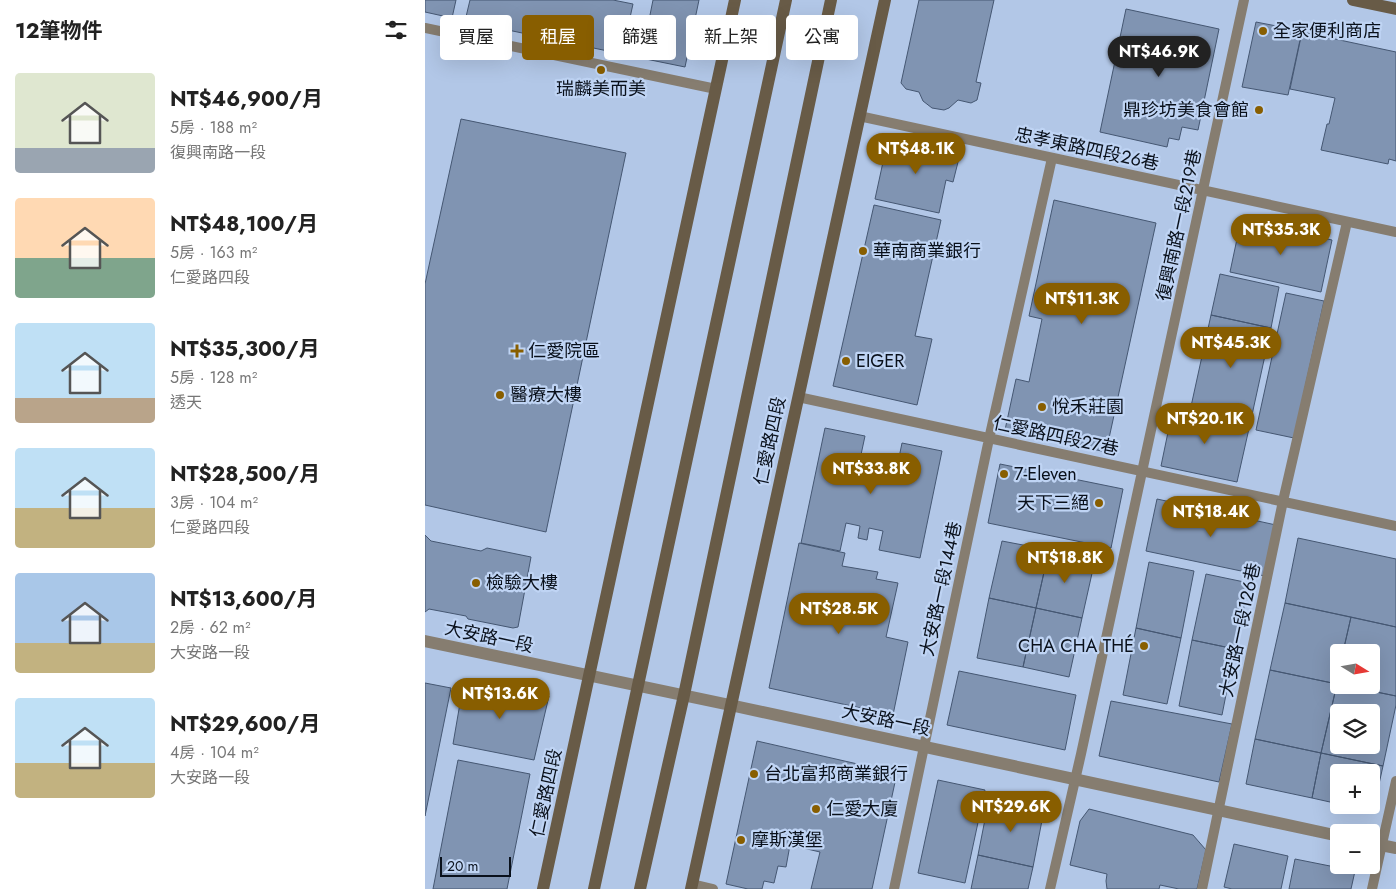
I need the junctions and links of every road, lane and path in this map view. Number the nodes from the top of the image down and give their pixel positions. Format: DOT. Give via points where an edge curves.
graph roads {
  1 [pos="735,0"];
  2 [pos="786,0"];
  3 [pos="831,0"];
  4 [pos="885,0"];
  5 [pos="1244,0"];
  6 [pos="1353,0"];
  7 [pos="1396,9"];
  8 [pos="425,28"];
  9 [pos="716,89"];
  10 [pos="859,116"];
  11 [pos="1052,158"];
  12 [pos="1203,190"];
  13 [pos="1347,222"];
  14 [pos="1396,232"];
  15 [pos="798,397"];
  16 [pos="989,439"];
  17 [pos="1142,471"];
  18 [pos="1283,501"];
  19 [pos="1396,526"];
  20 [pos="425,641"];
  21 [pos="589,676"];
  22 [pos="639,686"];
  23 [pos="683,695"];
  24 [pos="731,705"];
  25 [pos="925,747"];
  26 [pos="1075,779"];
  27 [pos="1396,781"];
  28 [pos="1219,810"];
  29 [pos="1330,834"];
  30 [pos="1380,834"];
  31 [pos="1380,845"];
  32 [pos="1396,848"];
  33 [pos="1374,874"];
  34 [pos="691,887"];
  35 [pos="543,889"];
  36 [pos="594,889"];
  37 [pos="640,889"];
  38 [pos="713,889"];
  39 [pos="894,889"];
  40 [pos="1050,889"];
  41 [pos="1202,889"];
  42 [pos="1372,889"];
  1 -- 9 [label="main road, 仁愛路四段"];
  2 -- 22 [label="main road"];
  3 -- 23 [label="main road, 仁愛路四段"];
  4 -- 10 [label="main road, 仁愛路四段"];
  5 -- 12 [label="lane, 復興南路一段219巷"];
  6 -- 7 [label="main road"];
  8 -- 9 [label="lane"];
  9 -- 21 [label="main road, 仁愛路四段"];
  10 -- 11 [label="lane, 忠孝東路四段26巷"];
  10 -- 15 [label="main road, 仁愛路四段"];
  11 -- 12 [label="lane, 忠孝東路四段26巷"];
  11 -- 16 [label="lane, 大安路一段144巷"];
  12 -- 13 [label="lane, 忠孝東路四段26巷"];
  12 -- 17 [label="lane, 復興南路一段219巷"];
  13 -- 14 [label="lane, 忠孝東路四段26巷"];
  13 -- 18 [label="lane, 大安路一段126巷"];
  15 -- 16 [label="lane, 仁愛路四段27巷"];
  15 -- 24 [label="main road, 仁愛路四段"];
  16 -- 17 [label="lane, 仁愛路四段27巷"];
  16 -- 25 [label="lane, 大安路一段144巷"];
  17 -- 18 [label="lane, 仁愛路四段27巷"];
  17 -- 26 [label="lane, 復興南路一段219巷"];
  18 -- 19 [label="lane, 仁愛路四段27巷"];
  18 -- 28 [label="lane, 大安路一段126巷"];
  20 -- 21 [label="street, 大安路一段"];
  21 -- 22 [label="street, 大安路一段"];
  21 -- 35 [label="main road, 仁愛路四段"];
  22 -- 23 [label="street, 大安路一段"];
  22 -- 36 [label="main road"];
  23 -- 24 [label="street, 大安路一段"];
  23 -- 37 [label="main road, 仁愛路四段"];
  24 -- 25 [label="street, 大安路一段"];
  24 -- 34 [label="main road, 仁愛路四段"];
  25 -- 26 [label="street, 大安路一段"];
  25 -- 39 [label="lane, 大安路一段144巷"];
  26 -- 28 [label="street, 大安路一段"];
  26 -- 40 [label="lane, 復興南路一段219巷"];
  27 -- 30 [label="lane"];
  28 -- 29 [label="street, 大安路一段"];
  28 -- 41 [label="lane, 大安路一段126巷"];
  31 -- 32 [label="street"];
  33 -- 42 [label="lane"];
  34 -- 38 [label="lane"];
}
